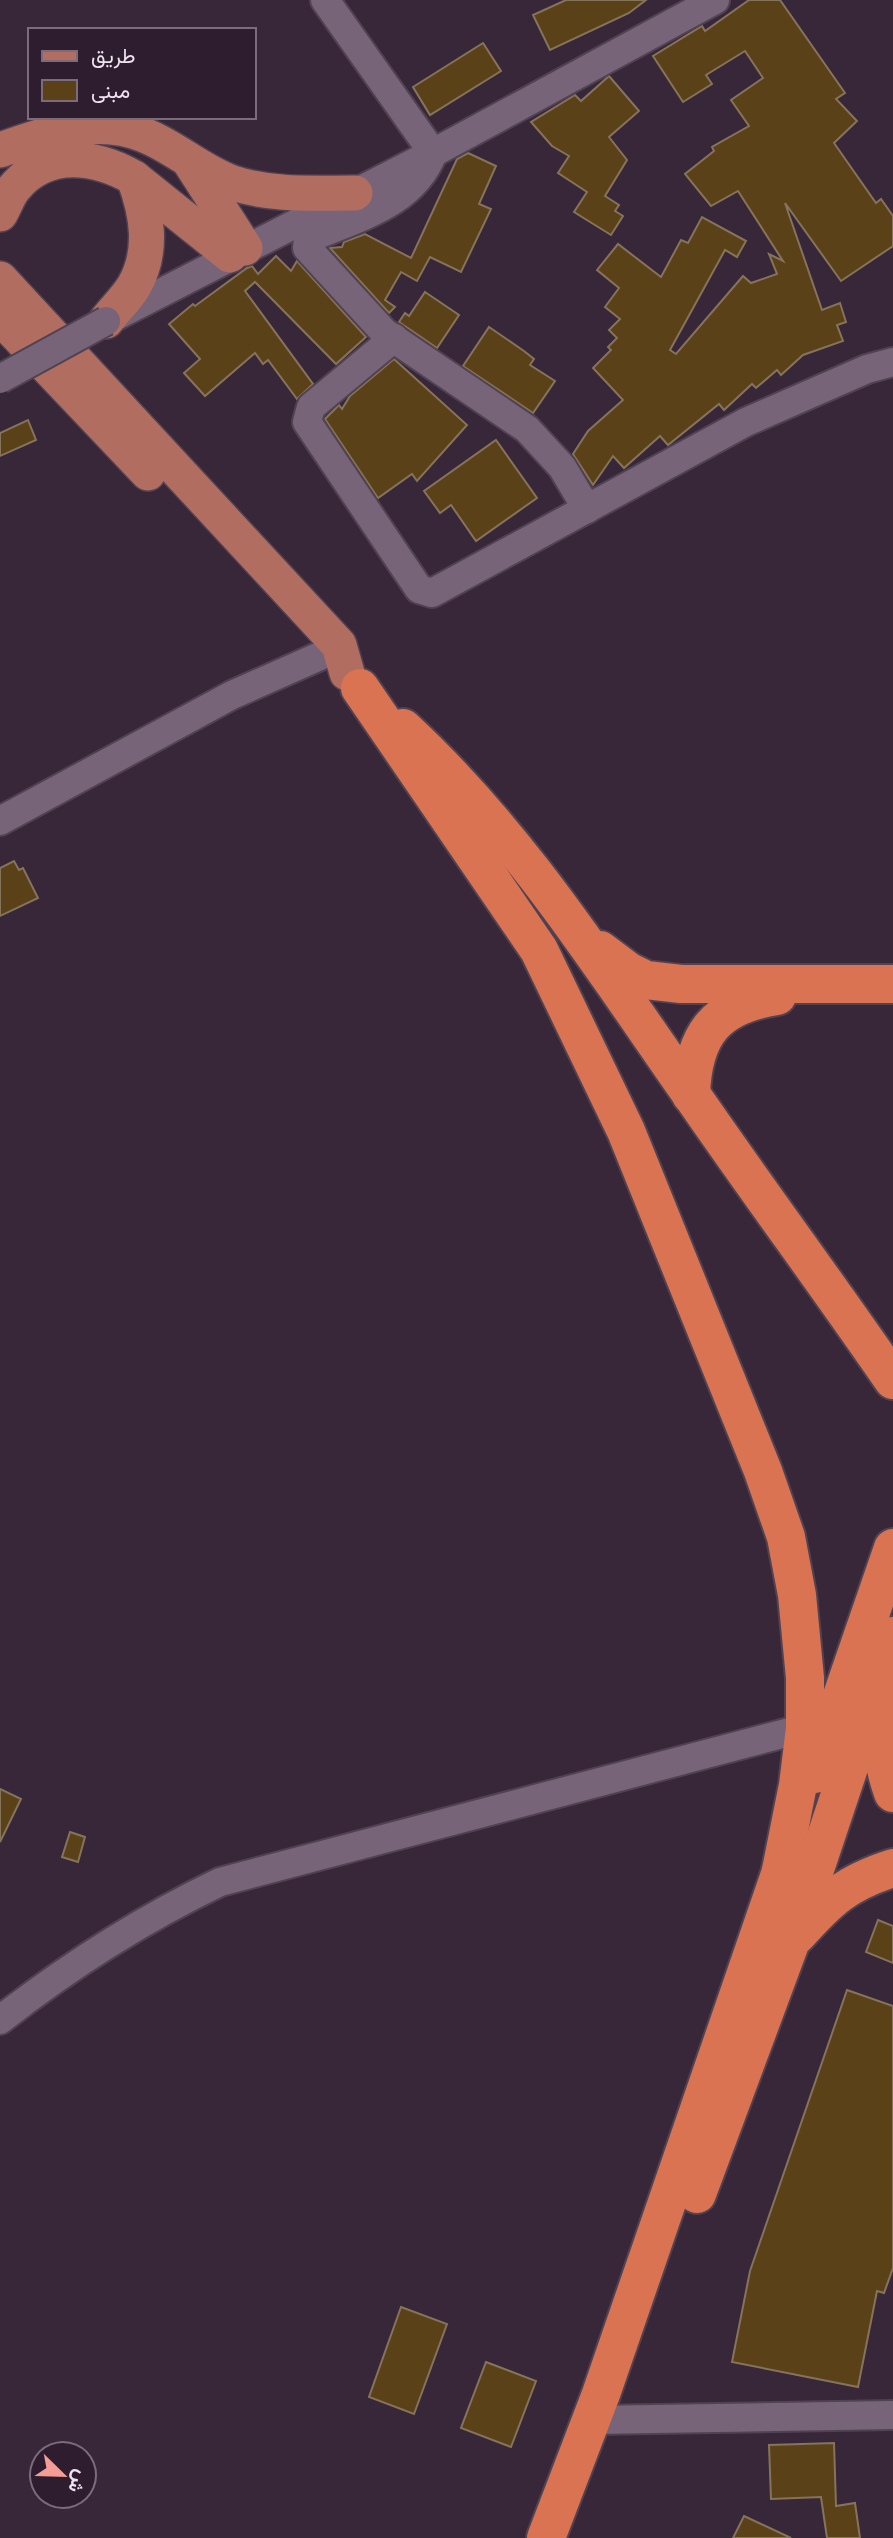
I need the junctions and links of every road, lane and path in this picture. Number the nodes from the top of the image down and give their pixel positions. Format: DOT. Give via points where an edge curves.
graph roads {
  1 [pos="325,0"];
  2 [pos="715,0"];
  3 [pos="0,150"];
  4 [pos="433,153"];
  5 [pos="190,162"];
  6 [pos="134,178"];
  7 [pos="355,193"];
  8 [pos="0,215"];
  9 [pos="237,251"];
  10 [pos="0,279"];
  11 [pos="0,317"];
  12 [pos="106,321"];
  13 [pos="394,338"];
  14 [pos="893,362"];
  15 [pos="0,379"];
  16 [pos="587,509"];
  17 [pos="342,665"];
  18 [pos="0,821"];
  19 [pos="584,939"];
  20 [pos="893,984"];
  21 [pos="893,996"];
  22 [pos="691,1094"];
  23 [pos="889,1374"];
  24 [pos="893,1548"];
  25 [pos="893,1636"];
  26 [pos="879,1678"];
  27 [pos="805,1728"];
  28 [pos="893,1793"];
  29 [pos="893,1868"];
  30 [pos="781,1870"];
  31 [pos="791,1941"];
  32 [pos="0,2020"];
  33 [pos="893,2415"];
  34 [pos="603,2421"];
  35 [pos="546,2538"];
  36 [pos="571,2538"];
  1 -- 4 [label="street"];
  2 -- 4 [label="street"];
  3 -- 5 [label="main road" via="45,134 107,124 145,135"];
  4 -- 7 [label="street"];
  4 -- 13 [label="street" via="423,175 408,191 306,242 375,323"];
  5 -- 7 [label="main road" via="233,183 277,193"];
  5 -- 9 [label="main road"];
  6 -- 8 [label="main road" via="110,164 73,158 44,164 15,186"];
  6 -- 9 [label="main road"];
  6 -- 12 [label="main road" via="147,213 145,251 135,285"];
  7 -- 9 [label="street"];
  9 -- 12 [label="street"];
  10 -- 17 [label="main road"];
  11 -- 17 [label="main road"];
  12 -- 15 [label="street, bridge"];
  13 -- 16 [label="street" via="527,429 562,467"];
  13 -- 16 [label="street" via="311,407 306,417 419,589 432,593"];
  14 -- 16 [label="street" via="746,422"];
  17 -- 18 [label="street" via="232,695"];
  17 -- 19 [label="highway" via="507,836"];
  17 -- 27 [label="highway" via="539,950 626,1131 786,1537 799,1609"];
  19 -- 20 [label="highway" via="646,980"];
  19 -- 22 [label="highway"];
  21 -- 22 [label="highway" via="778,996 732,1008 710,1026 698,1047"];
  22 -- 23 [label="highway"];
  24 -- 30 [label="highway"];
  25 -- 26 [label="highway"];
  26 -- 28 [label="highway" via="879,1737"];
  26 -- 31 [label="highway"];
  27 -- 30 [label="highway"];
  27 -- 32 [label="street" via="220,1882 177,1902 52,1978"];
  29 -- 31 [label="highway" via="859,1879 826,1903"];
  30 -- 34 [label="highway"];
  31 -- 34 [label="highway"];
  33 -- 34 [label="street"];
  34 -- 35 [label="highway"];
  34 -- 36 [label="highway"];
}
